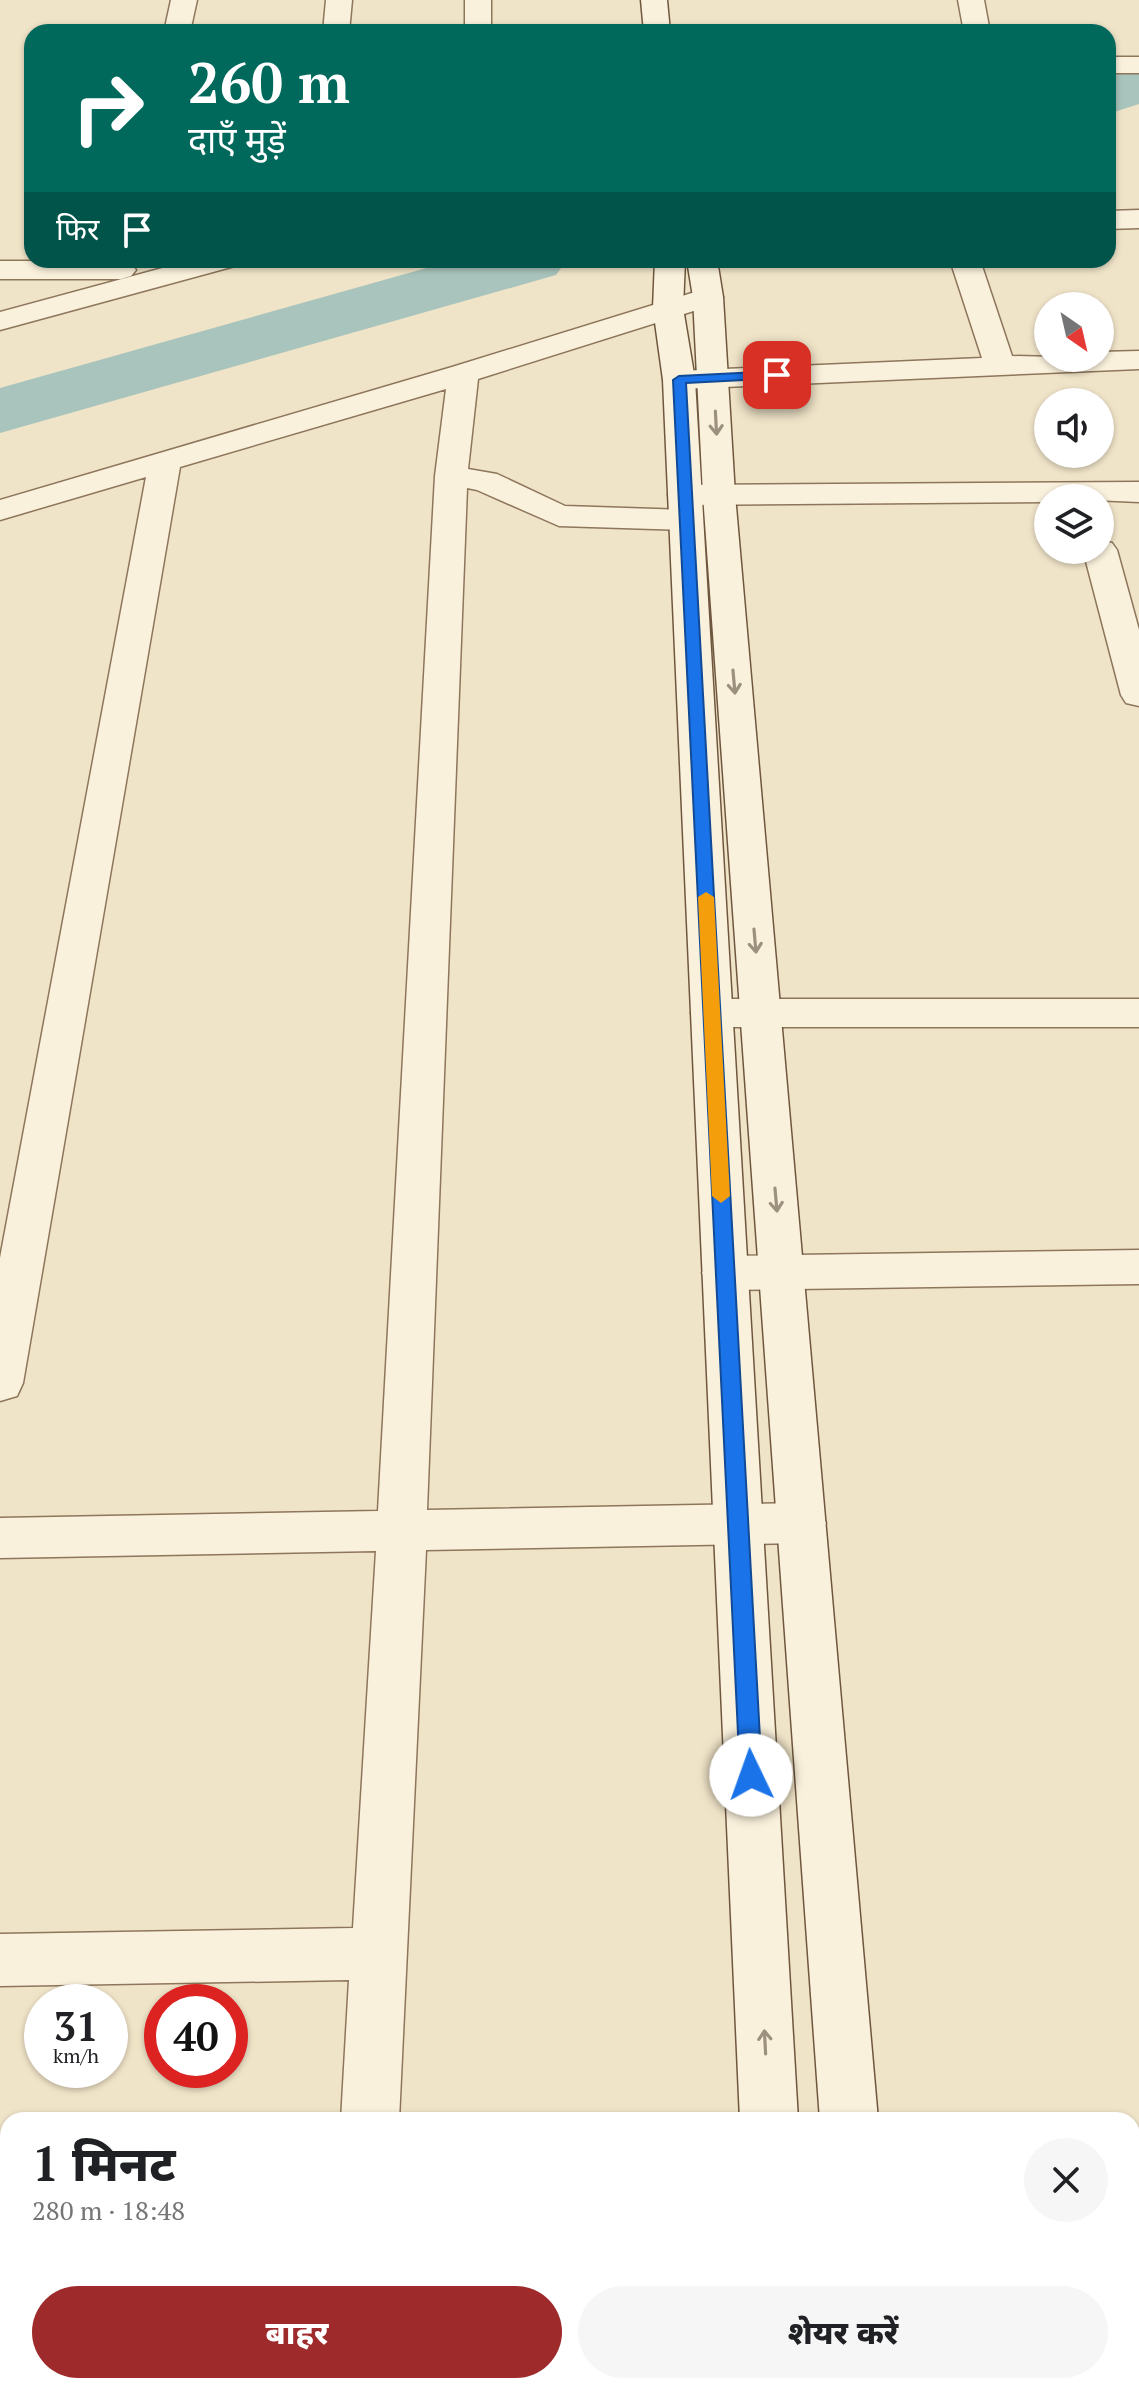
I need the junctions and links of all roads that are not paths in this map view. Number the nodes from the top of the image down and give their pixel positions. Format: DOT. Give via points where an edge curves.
graph roads {
  1 [pos="184,0"];
  2 [pos="339,0"];
  3 [pos="478,0"];
  4 [pos="654,0"];
  5 [pos="971,0"];
  6 [pos="179,24"];
  7 [pos="337,24"];
  8 [pos="478,24"];
  9 [pos="656,24"];
  10 [pos="976,24"];
  11 [pos="1116,65"];
  12 [pos="1139,65"];
  13 [pos="1139,219"];
  14 [pos="1116,220"];
  15 [pos="162,268"];
  16 [pos="968,268"];
  17 [pos="0,270"];
  18 [pos="122,273"];
  19 [pos="687,276"];
  20 [pos="0,321"];
  21 [pos="1139,360"];
  22 [pos="1000,366"];
  23 [pos="463,374"];
  24 [pos="696,379"];
  25 [pos="165,462"];
  26 [pos="451,476"];
  27 [pos="1139,492"];
  28 [pos="1114,493"];
  29 [pos="1034,496"];
  30 [pos="696,503"];
  31 [pos="0,510"];
  32 [pos="1104,564"];
  33 [pos="1139,695"];
  34 [pos="712,1013"];
  35 [pos="761,1013"];
  36 [pos="1139,1013"];
  37 [pos="1139,1267"];
  38 [pos="725,1273"];
  39 [pos="782,1273"];
  40 [pos="0,1383"];
  41 [pos="801,1523"];
  42 [pos="738,1524"];
  43 [pos="402,1530"];
  44 [pos="0,1538"];
  45 [pos="379,1953"];
  46 [pos="0,1960"];
  47 [pos="370,2112"];
  48 [pos="769,2112"];
  49 [pos="848,2112"];
  1 -- 6 [label="street"];
  2 -- 7 [label="street"];
  3 -- 8 [label="street"];
  4 -- 9 [label="street"];
  5 -- 10 [label="street"];
  11 -- 12 [label="street"];
  13 -- 14 [label="street"];
  15 -- 18 [label="street"];
  16 -- 22 [label="street"];
  17 -- 18 [label="street"];
  18 -- 20 [label="street"];
  19 -- 23 [label="street"];
  19 -- 24 [label="street"];
  21 -- 22 [label="street"];
  22 -- 24 [label="street"];
  23 -- 25 [label="street"];
  23 -- 26 [label="street"];
  24 -- 30 [label="street"];
  25 -- 31 [label="street"];
  25 -- 40 [label="street"];
  26 -- 30 [label="street" via="485,481 559,516"];
  26 -- 43 [label="street"];
  27 -- 28 [label="street"];
  29 -- 30 [label="street"];
  30 -- 34 [label="street"];
  30 -- 35 [label="street, one-way"];
  32 -- 33 [label="street"];
  34 -- 35 [label="street"];
  34 -- 38 [label="street"];
  35 -- 36 [label="street"];
  35 -- 39 [label="street, one-way"];
  37 -- 39 [label="street"];
  38 -- 39 [label="street"];
  38 -- 42 [label="street"];
  39 -- 41 [label="street"];
  41 -- 42 [label="street"];
  41 -- 49 [label="street"];
  42 -- 43 [label="street"];
  48 -- 42 [label="street, one-way"];
  43 -- 44 [label="street"];
  43 -- 45 [label="street"];
  45 -- 46 [label="street"];
  45 -- 47 [label="street"];
}
